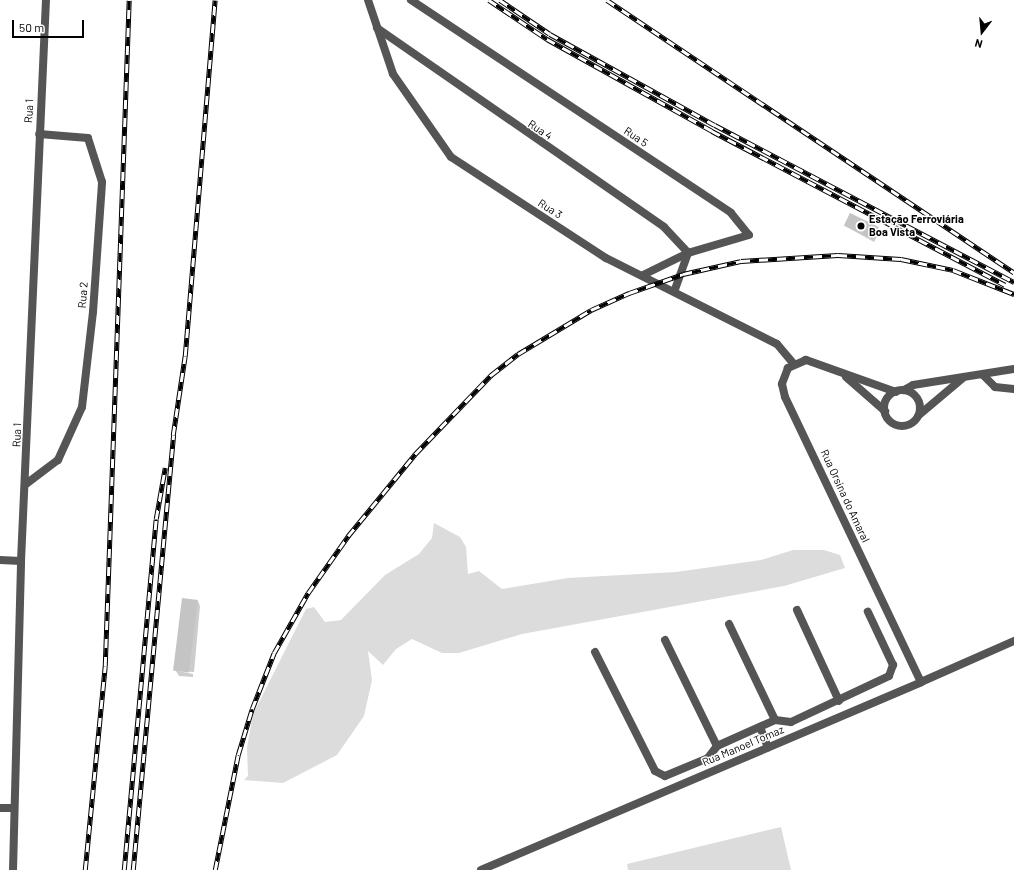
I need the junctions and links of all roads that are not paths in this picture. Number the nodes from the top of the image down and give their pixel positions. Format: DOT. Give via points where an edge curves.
graph roads {
  1 [pos="46,0"];
  2 [pos="368,0"];
  3 [pos="411,0"];
  4 [pos="377,28"];
  5 [pos="39,134"];
  6 [pos="688,253"];
  7 [pos="643,275"];
  8 [pos="674,292"];
  9 [pos="793,363"];
  10 [pos="1014,368"];
  11 [pos="839,372"];
  12 [pos="983,375"];
  13 [pos="964,378"];
  14 [pos="1014,389"];
  15 [pos="900,391"];
  16 [pos="885,411"];
  17 [pos="919,416"];
  18 [pos="26,484"];
  19 [pos="0,560"];
  20 [pos="21,561"];
  21 [pos="798,610"];
  22 [pos="868,612"];
  23 [pos="729,624"];
  24 [pos="664,640"];
  25 [pos="1014,641"];
  26 [pos="595,652"];
  27 [pos="921,682"];
  28 [pos="839,701"];
  29 [pos="774,720"];
  30 [pos="760,727"];
  31 [pos="718,746"];
  32 [pos="768,748"];
  33 [pos="0,808"];
  34 [pos="13,808"];
  35 [pos="13,870"];
  36 [pos="481,870"];
  1 -- 5 [label="street, Rua 1"];
  2 -- 4 [label="street, Rua 3"];
  3 -- 6 [label="street, Rua 5" via="731,213 749,235"];
  4 -- 6 [label="street, Rua 4" via="664,227"];
  4 -- 7 [label="street, Rua 3" via="393,74 451,158 606,258"];
  5 -- 18 [label="street, Rua 1"];
  5 -- 18 [label="street, Rua 2" via="88,138 102,182 83,402 58,460"];
  6 -- 7 [label="street, Rua 5"];
  6 -- 8 [label="street"];
  7 -- 8 [label="street, Rua 3"];
  8 -- 9 [label="street, Rua 3" via="777,344"];
  9 -- 11 [label="street" via="806,360"];
  9 -- 27 [label="street, Rua Orsina do Amaral" via="784,374 785,397"];
  10 -- 12 [label="street"];
  11 -- 15 [label="street"];
  11 -- 16 [label="street" via="859,386"];
  12 -- 13 [label="street"];
  12 -- 14 [label="street" via="995,387"];
  13 -- 15 [label="street" via="913,385"];
  13 -- 17 [label="street"];
  15 -- 16 [label="street" via="888,398"];
  15 -- 17 [label="street" via="919,402"];
  16 -- 17 [label="street" via="889,420 900,426 911,423"];
  18 -- 20 [label="street, Rua 1"];
  19 -- 20 [label="street"];
  20 -- 34 [label="street, Rua 1"];
  21 -- 28 [label="street"];
  22 -- 28 [label="street" via="893,665 893,673"];
  23 -- 29 [label="street"];
  24 -- 31 [label="street"];
  25 -- 27 [label="street, Rua Manoel Tomaz"];
  26 -- 31 [label="street" via="659,774 665,776 708,758"];
  27 -- 32 [label="street, Rua Manoel Tomaz"];
  28 -- 29 [label="street" via="791,722"];
  29 -- 30 [label="street"];
  30 -- 31 [label="street"];
  30 -- 32 [label="street"];
  32 -- 36 [label="street, Rua Manoel Tomaz"];
  33 -- 34 [label="street"];
  34 -- 35 [label="street, Rua 1"];
}
